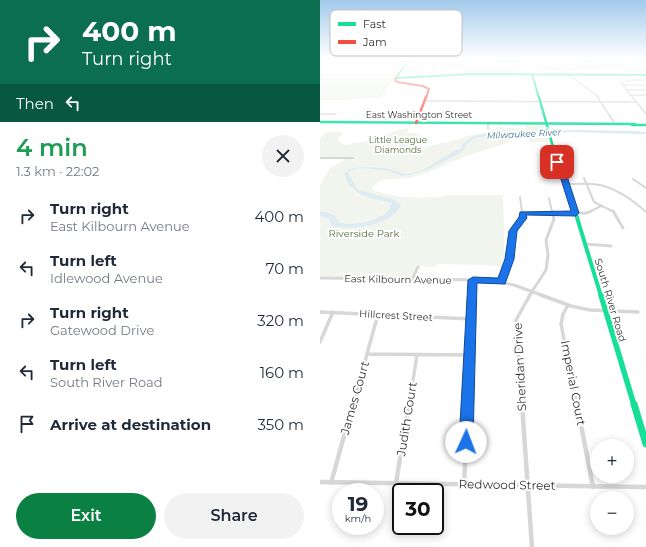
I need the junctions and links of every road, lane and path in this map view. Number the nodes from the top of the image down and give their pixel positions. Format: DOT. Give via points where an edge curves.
graph roads {
  1 [pos="622,84"];
  2 [pos="412,85"];
  3 [pos="535,85"];
  4 [pos="581,85"];
  5 [pos="635,85"];
  6 [pos="646,85"];
  7 [pos="626,90"];
  8 [pos="646,90"];
  9 [pos="630,95"];
  10 [pos="646,95"];
  11 [pos="424,101"];
  12 [pos="540,101"];
  13 [pos="601,102"];
  14 [pos="636,102"];
  15 [pos="645,112"];
  16 [pos="320,114"];
  17 [pos="336,114"];
  18 [pos="320,122"];
  19 [pos="416,123"];
  20 [pos="488,123"];
  21 [pos="554,124"];
  22 [pos="615,124"];
  23 [pos="635,124"];
  24 [pos="646,124"];
  25 [pos="548,127"];
  26 [pos="488,129"];
  27 [pos="320,158"];
  28 [pos="353,158"];
  29 [pos="584,178"];
  30 [pos="633,179"];
  31 [pos="566,184"];
  32 [pos="587,184"];
  33 [pos="646,188"];
  34 [pos="520,197"];
  35 [pos="549,198"];
  36 [pos="601,206"];
  37 [pos="646,212"];
  38 [pos="522,213"];
  39 [pos="553,213"];
  40 [pos="576,213"];
  41 [pos="622,228"];
  42 [pos="585,244"];
  43 [pos="611,246"];
  44 [pos="418,267"];
  45 [pos="320,278"];
  46 [pos="412,279"];
  47 [pos="473,280"];
  48 [pos="502,282"];
  49 [pos="532,290"];
  50 [pos="568,305"];
  51 [pos="320,312"];
  52 [pos="333,312"];
  53 [pos="606,312"];
  54 [pos="638,312"];
  55 [pos="378,314"];
  56 [pos="472,319"];
  57 [pos="320,342"];
  58 [pos="367,354"];
  59 [pos="417,355"];
  60 [pos="470,355"];
  61 [pos="646,444"];
  62 [pos="320,482"];
  63 [pos="331,482"];
  64 [pos="396,483"];
  65 [pos="444,484"];
  66 [pos="464,485"];
  67 [pos="528,485"];
  68 [pos="593,487"];
  69 [pos="646,487"];
  70 [pos="532,547"];
  1 -- 7 [label="street"];
  2 -- 11 [label="street" via="428,88"];
  3 -- 12 [label="street, South River Road"];
  4 -- 13 [label="street" via="593,92"];
  5 -- 6 [label="street"];
  7 -- 8 [label="street"];
  7 -- 9 [label="street"];
  9 -- 10 [label="street"];
  9 -- 14 [label="street"];
  11 -- 12 [label="street"];
  11 -- 19 [label="street"];
  12 -- 13 [label="street"];
  12 -- 25 [label="street, South River Road"];
  13 -- 14 [label="street"];
  13 -- 22 [label="street"];
  14 -- 15 [label="street"];
  16 -- 17 [label="street"];
  18 -- 19 [label="street, East Washington Street"];
  19 -- 20 [label="street, East Washington Street"];
  20 -- 25 [label="street, East Washington Street" via="540,124"];
  20 -- 26 [label="street"];
  21 -- 22 [label="street, East Washington Street"];
  21 -- 23 [label="street, East Washington Street"];
  21 -- 25 [label="street, East Washington Street"];
  22 -- 23 [label="street, East Washington Street"];
  23 -- 24 [label="street, East Washington Street"];
  25 -- 31 [label="street, South River Road"];
  27 -- 28 [label="street"];
  29 -- 32 [label="street"];
  30 -- 33 [label="street"];
  31 -- 32 [label="street"];
  31 -- 40 [label="street, South River Road"];
  32 -- 36 [label="street" via="594,202"];
  32 -- 37 [label="street" via="605,186"];
  34 -- 38 [label="street"];
  35 -- 39 [label="street, Sheridan Drive"];
  36 -- 40 [label="street" via="591,212"];
  36 -- 41 [label="street" via="613,211"];
  38 -- 39 [label="street"];
  38 -- 48 [label="street" via="523,218 513,231 510,259"];
  39 -- 40 [label="street"];
  39 -- 49 [label="street, Sheridan Drive" via="553,224 546,240 546,270"];
  40 -- 42 [label="street, South River Road"];
  42 -- 43 [label="street"];
  42 -- 53 [label="street, South River Road"];
  44 -- 46 [label="street"];
  45 -- 46 [label="street, East Kilbourn Avenue"];
  46 -- 47 [label="street, East Kilbourn Avenue"];
  47 -- 48 [label="street, East Kilbourn Avenue"];
  47 -- 56 [label="street"];
  48 -- 49 [label="street, East Kilbourn Avenue"];
  49 -- 50 [label="street, East Kilbourn Avenue"];
  49 -- 67 [label="street, Sheridan Drive" via="516,320"];
  50 -- 53 [label="street, East Kilbourn Avenue"];
  50 -- 68 [label="street, Imperial Court" via="562,314 561,324"];
  51 -- 52 [label="street, Hillcrest Street"];
  52 -- 55 [label="street, Hillcrest Street"];
  52 -- 57 [label="street"];
  53 -- 54 [label="street, East Kilbourn Avenue"];
  53 -- 61 [label="street, South River Road"];
  55 -- 56 [label="street, Hillcrest Street"];
  55 -- 58 [label="street, James Court"];
  56 -- 60 [label="street"];
  58 -- 59 [label="street"];
  58 -- 63 [label="street, James Court"];
  59 -- 60 [label="street"];
  59 -- 64 [label="street, Judith Court"];
  60 -- 66 [label="street"];
  62 -- 63 [label="street, Redwood Street"];
  63 -- 64 [label="street, Redwood Street"];
  65 -- 66 [label="street, Redwood Street"];
  66 -- 67 [label="street, Redwood Street"];
  67 -- 68 [label="street, Redwood Street"];
  67 -- 70 [label="street, Sheridan Drive"];
  68 -- 69 [label="street, Redwood Street"];
}
